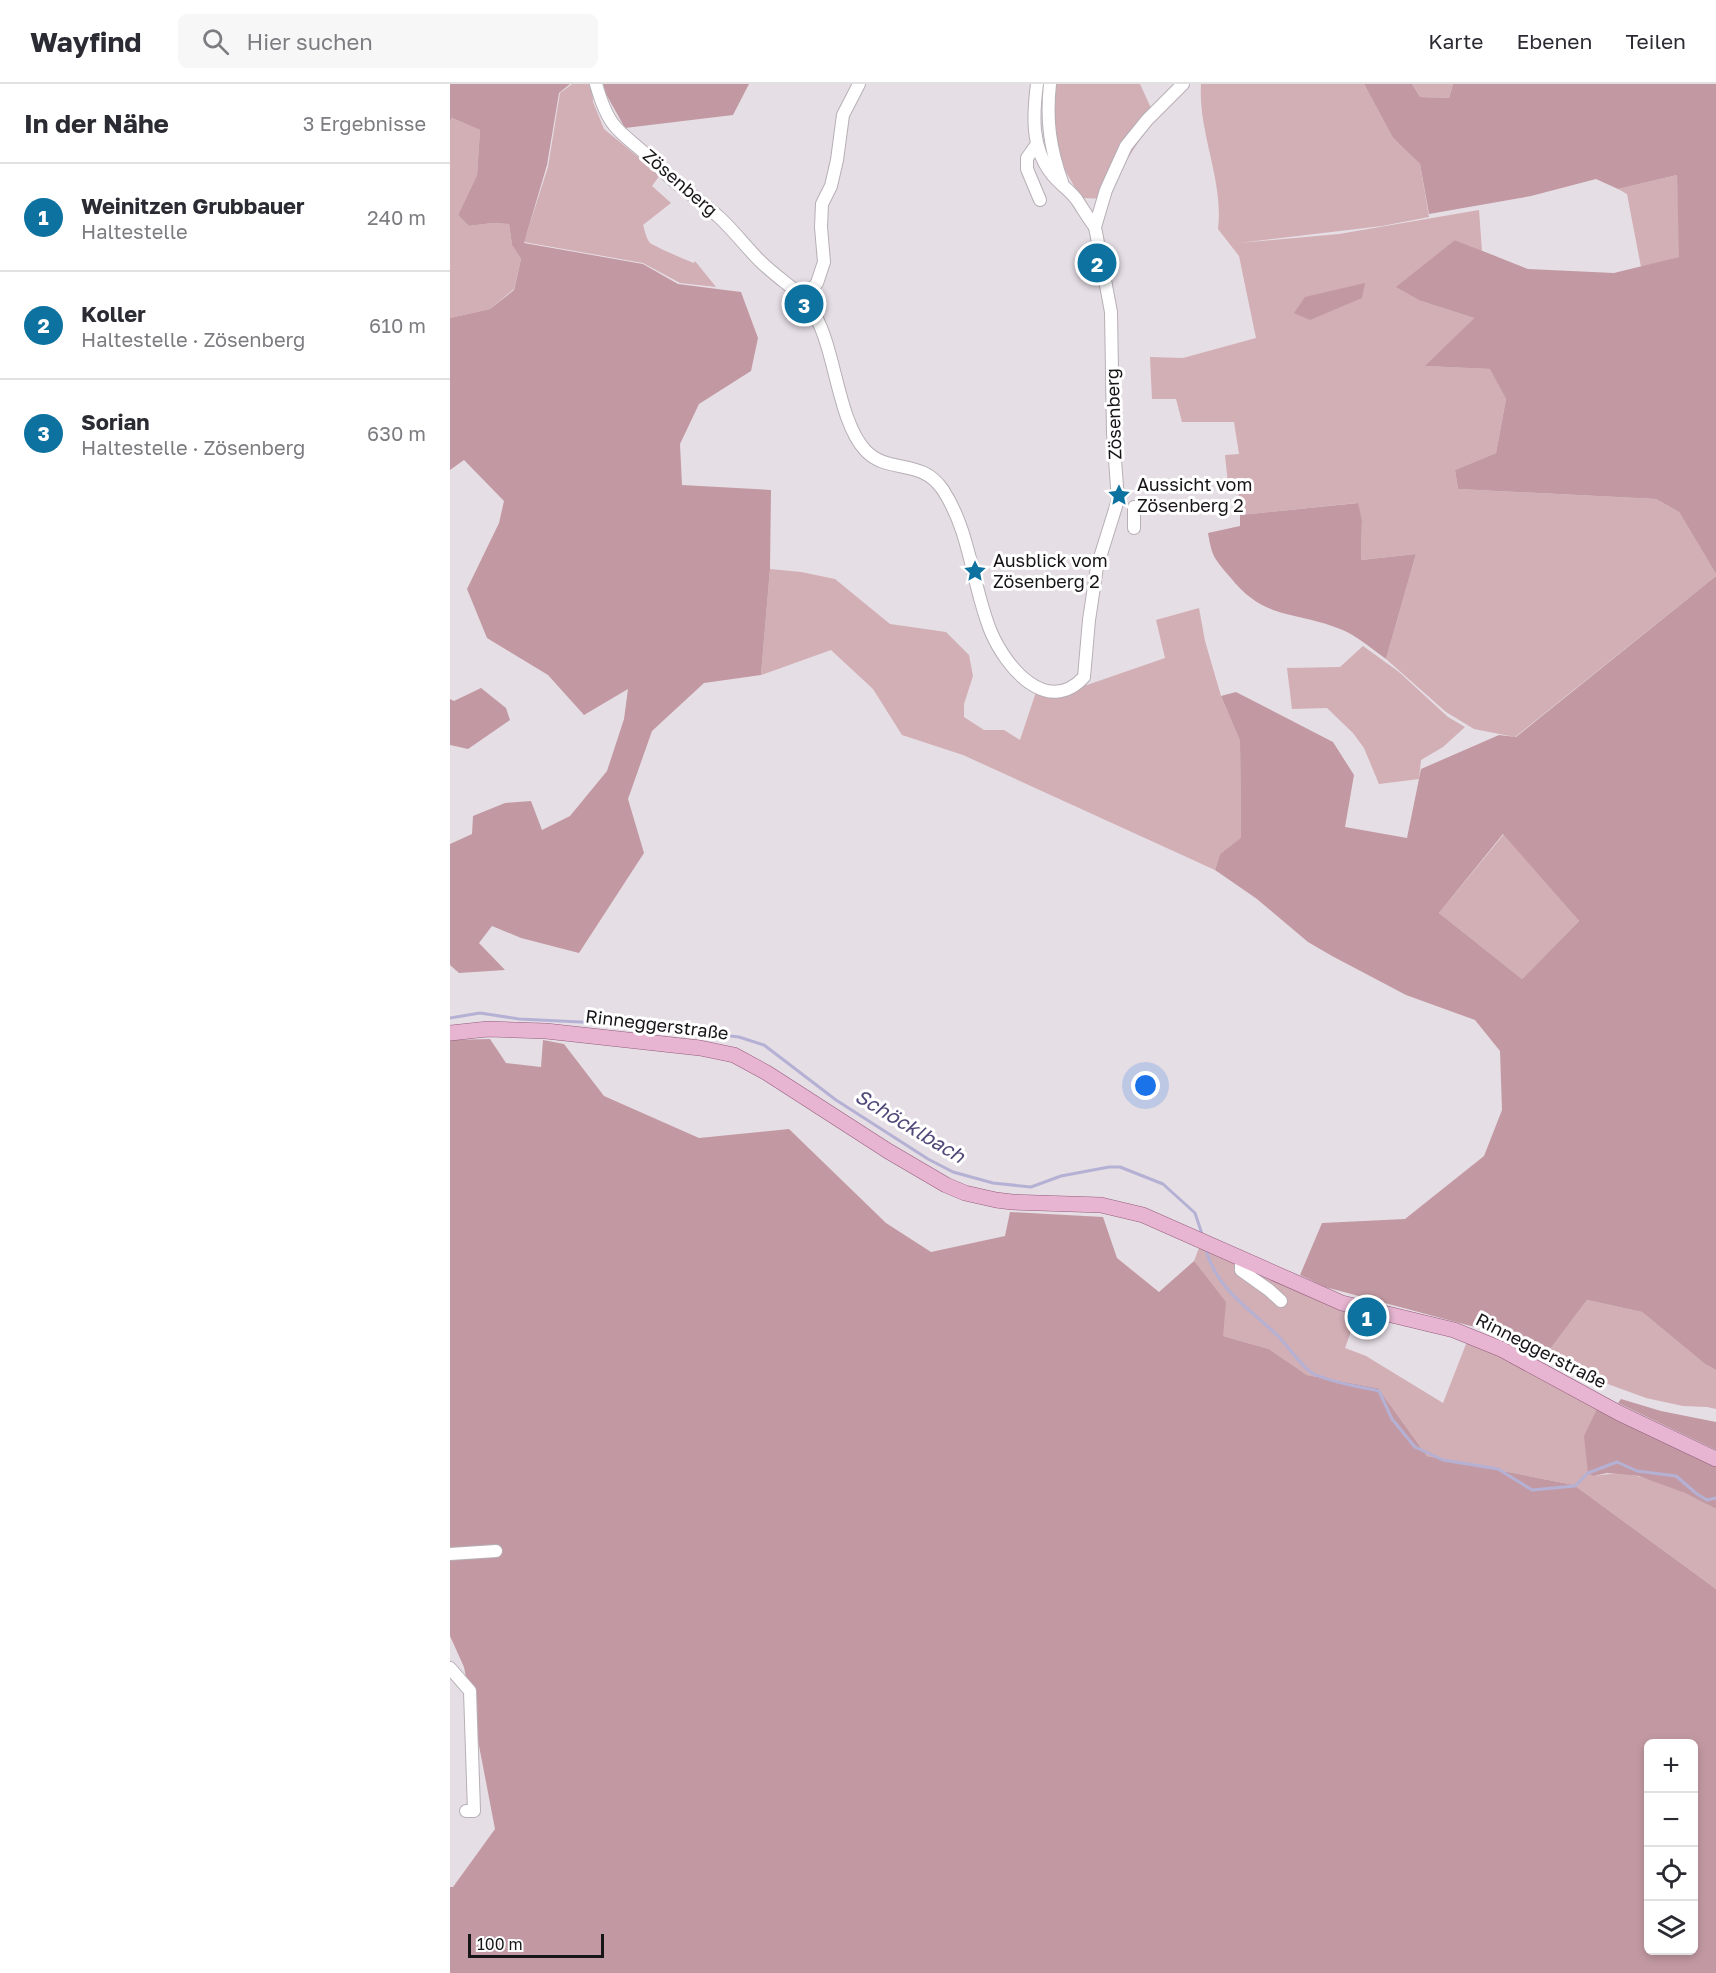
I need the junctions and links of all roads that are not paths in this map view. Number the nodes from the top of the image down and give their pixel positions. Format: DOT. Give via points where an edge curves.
graph roads {
  1 [pos="596,84"];
  2 [pos="859,84"];
  3 [pos="1037,84"];
  4 [pos="1050,84"];
  5 [pos="1183,84"];
  6 [pos="1037,144"];
  7 [pos="1063,186"];
  8 [pos="1040,200"];
  9 [pos="1095,227"];
  10 [pos="804,298"];
  11 [pos="1134,507"];
  12 [pos="1134,528"];
  13 [pos="450,1032"];
  14 [pos="1234,1255"];
  15 [pos="1281,1301"];
  16 [pos="1716,1459"];
  17 [pos="496,1551"];
  18 [pos="450,1554"];
  19 [pos="450,1668"];
  20 [pos="466,1811"];
  1 -- 10 [label="street, Zösenberg" via="614,126"];
  2 -- 10 [label="street" via="843,115 831,186 822,204 824,262 818,283"];
  3 -- 6 [label="street, Zösenberg"];
  4 -- 7 [label="street, Zösenberg" via="1047,111 1052,153"];
  5 -- 9 [label="street, Zösenberg" via="1126,146"];
  6 -- 7 [label="street, Zösenberg" via="1041,158"];
  6 -- 8 [label="street, Zösenberg" via="1027,158 1027,169"];
  7 -- 9 [label="street, Zösenberg"];
  9 -- 10 [label="street, Zösenberg" via="1111,312 1118,500 1097,567 1084,677 1068,691 1052,693 1037,689 1011,665 992,634 959,524 936,481 917,469 874,458 864,449 847,413 823,330"];
  11 -- 12 [label="street"];
  13 -- 14 [label="main road, Rinneggerstraße" via="546,1031 734,1055 956,1189 1012,1202 1101,1205 1143,1215"];
  14 -- 15 [label="street" via="1242,1270"];
  14 -- 16 [label="main road, Rinneggerstraße" via="1342,1303 1454,1330 1502,1349 1618,1412"];
  17 -- 18 [label="street"];
  19 -- 20 [label="street" via="470,1691 474,1811"];
}
